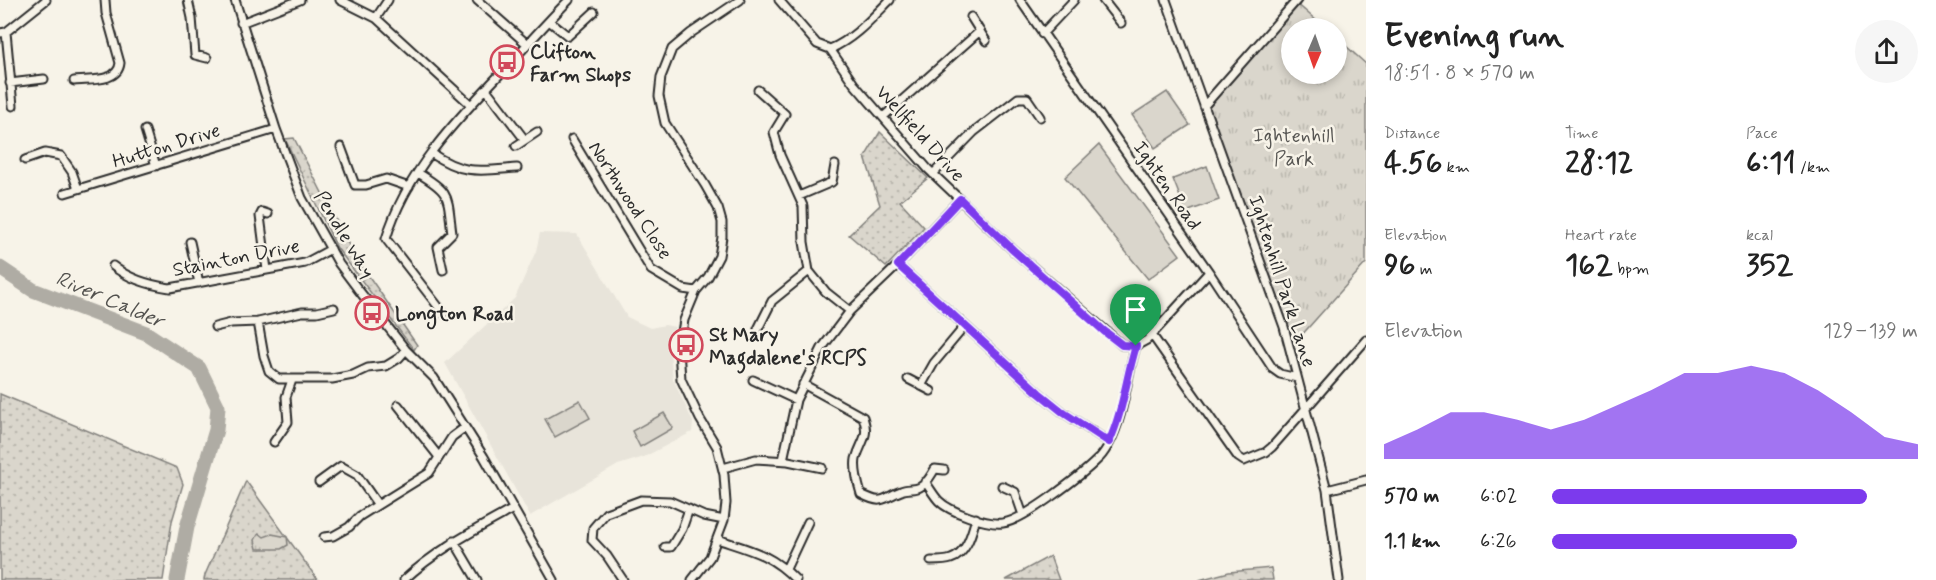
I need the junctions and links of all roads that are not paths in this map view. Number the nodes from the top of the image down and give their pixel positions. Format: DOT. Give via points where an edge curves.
graph roads {
  1 [pos="46,0"];
  2 [pos="105,0"];
  3 [pos="188,0"];
  4 [pos="235,0"];
  5 [pos="300,0"];
  6 [pos="340,0"];
  7 [pos="388,0"];
  8 [pos="477,0"];
  9 [pos="569,0"];
  10 [pos="740,0"];
  11 [pos="779,0"];
  12 [pos="890,0"];
  13 [pos="1020,0"];
  14 [pos="1074,0"];
  15 [pos="1103,0"];
  16 [pos="1166,0"];
  17 [pos="1297,0"];
  18 [pos="594,12"];
  19 [pos="971,17"];
  20 [pos="376,18"];
  21 [pos="549,21"];
  22 [pos="1120,22"];
  23 [pos="242,23"];
  24 [pos="980,31"];
  25 [pos="3,32"];
  26 [pos="1042,34"];
  27 [pos="986,41"];
  28 [pos="527,44"];
  29 [pos="830,49"];
  30 [pos="207,58"];
  31 [pos="44,80"];
  32 [pos="74,81"];
  33 [pos="10,83"];
  34 [pos="486,89"];
  35 [pos="758,90"];
  36 [pos="470,104"];
  37 [pos="13,106"];
  38 [pos="1204,106"];
  39 [pos="883,117"];
  40 [pos="1040,117"];
  41 [pos="276,129"];
  42 [pos="145,130"];
  43 [pos="537,132"];
  44 [pos="572,139"];
  45 [pos="525,140"];
  46 [pos="516,146"];
  47 [pos="341,147"];
  48 [pos="431,153"];
  49 [pos="25,160"];
  50 [pos="835,165"];
  51 [pos="156,166"];
  52 [pos="517,168"];
  53 [pos="418,173"];
  54 [pos="933,174"];
  55 [pos="410,188"];
  56 [pos="78,189"];
  57 [pos="65,193"];
  58 [pos="799,196"];
  59 [pos="960,199"];
  60 [pos="268,214"];
  61 [pos="190,242"];
  62 [pos="331,249"];
  63 [pos="898,265"];
  64 [pos="113,266"];
  65 [pos="267,270"];
  66 [pos="442,270"];
  67 [pos="809,271"];
  68 [pos="1209,272"];
  69 [pos="199,283"];
  70 [pos="696,291"];
  71 [pos="334,308"];
  72 [pos="850,311"];
  73 [pos="444,314"];
  74 [pos="258,322"];
  75 [pos="965,326"];
  76 [pos="215,327"];
  77 [pos="758,329"];
  78 [pos="1152,335"];
  79 [pos="1366,340"];
  80 [pos="1136,346"];
  81 [pos="406,350"];
  82 [pos="1297,378"];
  83 [pos="908,379"];
  84 [pos="292,380"];
  85 [pos="753,380"];
  86 [pos="802,384"];
  87 [pos="921,386"];
  88 [pos="931,391"];
  89 [pos="796,400"];
  90 [pos="398,405"];
  91 [pos="1305,410"];
  92 [pos="464,428"];
  93 [pos="274,442"];
  94 [pos="1109,442"];
  95 [pos="439,457"];
  96 [pos="783,460"];
  97 [pos="723,468"];
  98 [pos="822,468"];
  99 [pos="944,470"];
  100 [pos="1366,480"];
  101 [pos="319,482"];
  102 [pos="925,482"];
  103 [pos="1002,486"];
  104 [pos="1327,489"];
  105 [pos="378,505"];
  106 [pos="513,509"];
  107 [pos="689,509"];
  108 [pos="1023,515"];
  109 [pos="976,518"];
  110 [pos="724,520"];
  111 [pos="808,522"];
  112 [pos="324,537"];
  113 [pos="717,538"];
  114 [pos="456,540"];
  115 [pos="664,547"];
  116 [pos="932,561"];
  117 [pos="786,569"];
  118 [pos="404,580"];
  119 [pos="477,580"];
  120 [pos="554,580"];
  121 [pos="623,580"];
  122 [pos="692,580"];
  123 [pos="796,580"];
  124 [pos="1339,580"];
  1 -- 25 [label="street"];
  2 -- 32 [label="street" via="119,71 114,76"];
  3 -- 30 [label="street" via="195,55"];
  4 -- 23 [label="street, Pendle Way"];
  5 -- 23 [label="street"];
  6 -- 20 [label="street"];
  7 -- 20 [label="street"];
  8 -- 28 [label="street"];
  9 -- 21 [label="street"];
  10 -- 70 [label="street" via="672,49 661,77 659,96 665,123 718,208 722,222 719,256"];
  11 -- 29 [label="street, Wellfield Drive" via="817,44"];
  12 -- 29 [label="street" via="842,44"];
  13 -- 26 [label="street, Ighten Road"];
  14 -- 26 [label="street"];
  15 -- 22 [label="street"];
  16 -- 38 [label="street, Ightenhill Park Lane"];
  17 -- 38 [label="street"];
  18 -- 21 [label="street" via="568,36"];
  19 -- 24 [label="street"];
  20 -- 36 [label="street"];
  21 -- 28 [label="street"];
  23 -- 41 [label="street, Pendle Way"];
  24 -- 27 [label="street"];
  24 -- 39 [label="street"];
  25 -- 33 [label="street"];
  26 -- 68 [label="street, Ighten Road"];
  28 -- 34 [label="street"];
  29 -- 39 [label="street, Wellfield Drive"];
  31 -- 33 [label="street"];
  33 -- 37 [label="street"];
  34 -- 36 [label="street"];
  34 -- 45 [label="street"];
  35 -- 58 [label="street" via="785,114 774,132"];
  36 -- 48 [label="street"];
  38 -- 82 [label="street, Ightenhill Park Lane" via="1284,327"];
  39 -- 54 [label="street, Wellfield Drive"];
  40 -- 54 [label="street" via="1027,98 1018,98 974,132"];
  41 -- 51 [label="street, Hutton Drive"];
  41 -- 62 [label="street, Pendle Way" via="302,198"];
  42 -- 51 [label="street"];
  43 -- 45 [label="street"];
  44 -- 70 [label="street, Northwood Close" via="651,270 682,289"];
  45 -- 46 [label="street"];
  47 -- 55 [label="street" via="355,185 386,179"];
  48 -- 52 [label="street" via="466,170"];
  48 -- 53 [label="street"];
  49 -- 56 [label="street" via="45,153 61,156"];
  50 -- 58 [label="street" via="832,182"];
  51 -- 56 [label="street, Hutton Drive"];
  53 -- 55 [label="street"];
  53 -- 66 [label="street" via="441,187 448,203 452,233 438,247"];
  54 -- 59 [label="street, Wellfield Drive"];
  55 -- 73 [label="street" via="386,239"];
  56 -- 57 [label="street, Hutton Drive"];
  58 -- 67 [label="street"];
  59 -- 63 [label="street"];
  59 -- 80 [label="street, Wellfield Drive" via="1104,331 1122,345"];
  60 -- 65 [label="street" via="262,212 260,216"];
  61 -- 69 [label="street"];
  62 -- 65 [label="street, Stainton Drive" via="305,263"];
  62 -- 81 [label="street, Pendle Way"];
  63 -- 72 [label="street"];
  63 -- 75 [label="street"];
  64 -- 69 [label="street, Stainton Drive" via="153,285 170,288"];
  65 -- 69 [label="street, Stainton Drive"];
  67 -- 72 [label="street" via="826,292"];
  67 -- 77 [label="street" via="772,301"];
  68 -- 78 [label="street"];
  68 -- 82 [label="street, Ighten Road" via="1273,369"];
  70 -- 97 [label="street" via="682,330 681,379 717,447"];
  71 -- 74 [label="street"];
  72 -- 86 [label="street" via="822,348"];
  74 -- 76 [label="street"];
  74 -- 84 [label="street" via="269,371 279,379"];
  75 -- 87 [label="street" via="934,363"];
  75 -- 94 [label="street" via="1039,393"];
  78 -- 80 [label="street"];
  78 -- 91 [label="street" via="1238,457 1246,460 1268,450"];
  79 -- 91 [label="street"];
  80 -- 94 [label="street" via="1117,425"];
  81 -- 84 [label="street" via="386,366 353,375 332,380"];
  81 -- 92 [label="street, Pendle Way" via="434,378"];
  82 -- 91 [label="street, Ightenhill Park Lane"];
  83 -- 87 [label="street"];
  84 -- 93 [label="street" via="286,397 288,422"];
  85 -- 89 [label="street"];
  86 -- 89 [label="street"];
  86 -- 102 [label="street" via="863,417 867,430 856,461 861,494 885,500"];
  87 -- 88 [label="street"];
  89 -- 96 [label="street"];
  90 -- 95 [label="street"];
  91 -- 104 [label="street, Ightenhill Park Lane"];
  92 -- 95 [label="street" via="452,437"];
  92 -- 106 [label="street, Pendle Way"];
  94 -- 108 [label="street" via="1100,458"];
  95 -- 105 [label="street" via="429,473"];
  96 -- 97 [label="street" via="756,459"];
  96 -- 98 [label="street"];
  97 -- 110 [label="street"];
  99 -- 102 [label="street" via="935,469"];
  100 -- 104 [label="street"];
  101 -- 105 [label="street" via="341,466 357,474"];
  102 -- 109 [label="street" via="939,502"];
  103 -- 108 [label="street" via="1015,492"];
  104 -- 124 [label="street, Ightenhill Park Lane"];
  105 -- 112 [label="street" via="349,527"];
  106 -- 114 [label="street"];
  106 -- 120 [label="street, Pendle Way"];
  107 -- 110 [label="street"];
  107 -- 115 [label="street" via="671,547"];
  107 -- 121 [label="street" via="670,501 641,500 606,513 593,528 592,540"];
  108 -- 109 [label="street" via="1004,523"];
  109 -- 116 [label="street" via="964,549 952,559"];
  110 -- 113 [label="street"];
  111 -- 117 [label="street"];
  113 -- 117 [label="street" via="763,554"];
  113 -- 122 [label="street" via="710,557"];
  114 -- 118 [label="street"];
  114 -- 119 [label="street"];
  117 -- 123 [label="street"];
}
